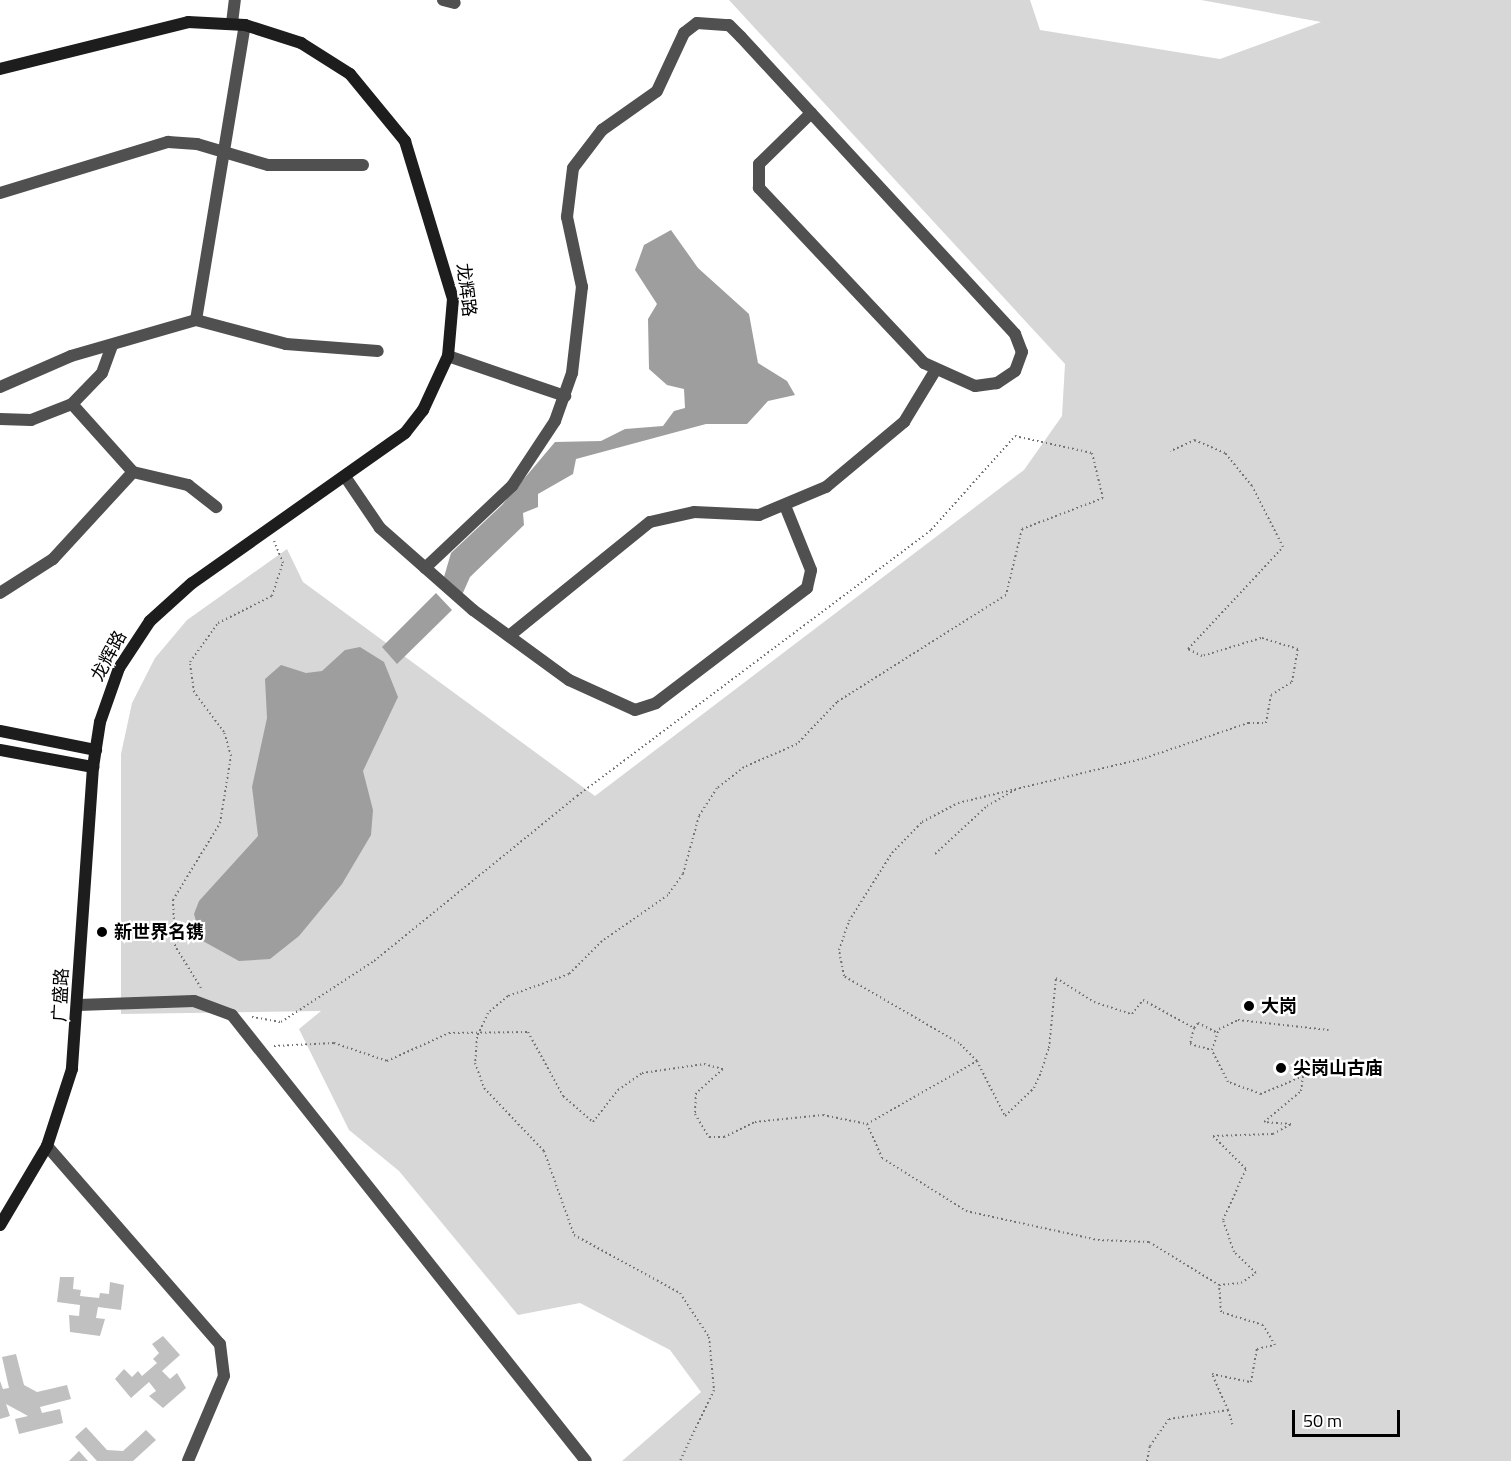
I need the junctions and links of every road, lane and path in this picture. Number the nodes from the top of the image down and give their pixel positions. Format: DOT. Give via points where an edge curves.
graph roads {
  1 [pos="235,0"];
  2 [pos="239,24"];
  3 [pos="0,69"];
  4 [pos="811,113"];
  5 [pos="224,153"];
  6 [pos="363,165"];
  7 [pos="0,193"];
  8 [pos="196,320"];
  9 [pos="112,346"];
  10 [pos="378,351"];
  11 [pos="447,356"];
  12 [pos="935,371"];
  13 [pos="0,387"];
  14 [pos="565,396"];
  15 [pos="72,404"];
  16 [pos="0,420"];
  17 [pos="1170,451"];
  18 [pos="133,472"];
  19 [pos="346,478"];
  20 [pos="216,507"];
  21 [pos="786,508"];
  22 [pos="267,531"];
  23 [pos="425,568"];
  24 [pos="0,593"];
  25 [pos="509,636"];
  26 [pos="0,731"];
  27 [pos="0,750"];
  28 [pos="96,750"];
  29 [pos="93,768"];
  30 [pos="1023,785"];
  31 [pos="934,854"];
  32 [pos="210,994"];
  33 [pos="78,1005"];
  34 [pos="245,1014"];
  35 [pos="1194,1028"];
  36 [pos="1328,1030"];
  37 [pos="1218,1033"];
  38 [pos="477,1037"];
  39 [pos="262,1049"];
  40 [pos="1212,1050"];
  41 [pos="977,1061"];
  42 [pos="867,1124"];
  43 [pos="47,1146"];
  44 [pos="0,1225"];
  45 [pos="1219,1285"];
  46 [pos="1228,1410"];
  47 [pos="1233,1426"];
  48 [pos="188,1461"];
  49 [pos="586,1461"];
  50 [pos="680,1461"];
  51 [pos="1147,1461"];
  1 -- 2 [label="street"];
  2 -- 3 [label="street, 龙辉路" via="159,25"];
  2 -- 5 [label="street"];
  2 -- 11 [label="street, 龙辉路" via="301,43 350,74 405,141 448,270 453,309"];
  4 -- 12 [label="street" via="759,164 759,188 913,354"];
  4 -- 12 [label="street" via="1020,342 1020,362 997,383 975,386"];
  4 -- 14 [label="street" via="729,25 714,20 684,33 657,91 585,147 567,192 582,287 577,348"];
  5 -- 6 [label="street" via="292,167"];
  5 -- 7 [label="street" via="168,142"];
  5 -- 8 [label="street"];
  8 -- 9 [label="street"];
  8 -- 10 [label="street" via="286,344"];
  9 -- 13 [label="street" via="51,364"];
  9 -- 15 [label="street" via="102,373"];
  11 -- 14 [label="street"];
  11 -- 19 [label="street, 龙辉路" via="423,410 405,433"];
  12 -- 21 [label="street" via="913,410 879,448 826,487"];
  14 -- 23 [label="street" via="523,472"];
  15 -- 16 [label="street" via="31,420"];
  15 -- 18 [label="street"];
  17 -- 30 [label="path" via="1195,440 1225,453 1252,486 1283,547 1188,649 1202,656 1261,638 1298,649 1292,682 1271,695 1266,723 1248,723 1145,758"];
  18 -- 20 [label="street" via="188,486"];
  18 -- 24 [label="street" via="53,559"];
  19 -- 22 [label="street, 龙辉路"];
  19 -- 23 [label="street" via="380,528"];
  21 -- 25 [label="street" via="745,517 672,514 650,522"];
  21 -- 25 [label="street" via="811,570 807,588 650,706 620,707 569,680"];
  22 -- 28 [label="street, 龙辉路" via="192,583 150,621 119,668"];
  22 -- 32 [label="path" via="283,563 272,596 218,623 190,662 195,692 224,732 231,756 220,823 182,879 171,923 185,970"];
  23 -- 25 [label="street"];
  26 -- 28 [label="street"];
  27 -- 29 [label="street"];
  28 -- 29 [label="street, 广盛路"];
  29 -- 33 [label="street, 广盛路"];
  30 -- 31 [label="path" via="987,806"];
  30 -- 41 [label="path" via="958,803 922,822 870,886 839,950 844,976 959,1043"];
  33 -- 39 [label="street" via="208,1003 232,1015"];
  33 -- 43 [label="street, 广盛路" via="72,1069"];
  34 -- 38 [label="path" via="281,1022 375,961 577,796 931,530 1015,436 1092,453 1103,498 1022,529 1006,595 837,702 797,744 744,767 717,788 699,816 683,873 668,895 602,941 569,974 508,996 488,1013"];
  35 -- 37 [label="path" via="1198,1023"];
  35 -- 40 [label="path" via="1190,1044"];
  35 -- 41 [label="path" via="1143,1000 1132,1014 1094,1002 1056,978 1049,1048 1041,1072 1034,1088 1005,1116"];
  36 -- 37 [label="path" via="1238,1020"];
  37 -- 40 [label="path"];
  38 -- 39 [label="path" via="449,1033 387,1061 311,1040"];
  38 -- 42 [label="path" via="493,1031 528,1032 563,1096 593,1122 618,1090 642,1073 704,1064 723,1069 696,1093 695,1114 709,1137 724,1137 755,1122 823,1114"];
  38 -- 50 [label="path" via="475,1063 484,1088 544,1151 574,1235 680,1293 710,1337 714,1390"];
  39 -- 49 [label="street"];
  40 -- 45 [label="path" via="1218,1071 1240,1088 1261,1094 1303,1076 1301,1091 1264,1122 1291,1124 1273,1134 1214,1136 1246,1169 1223,1220 1234,1252 1256,1273 1241,1283"];
  41 -- 42 [label="path"];
  42 -- 45 [label="path" via="882,1158 966,1211 1098,1240 1149,1242"];
  43 -- 44 [label="street, 广盛路"];
  43 -- 48 [label="street" via="220,1344 224,1376"];
  45 -- 46 [label="path" via="1221,1312 1263,1324 1275,1345 1257,1349 1251,1382 1212,1374"];
  46 -- 47 [label="path"];
  46 -- 51 [label="path" via="1169,1419 1150,1446"];
}
